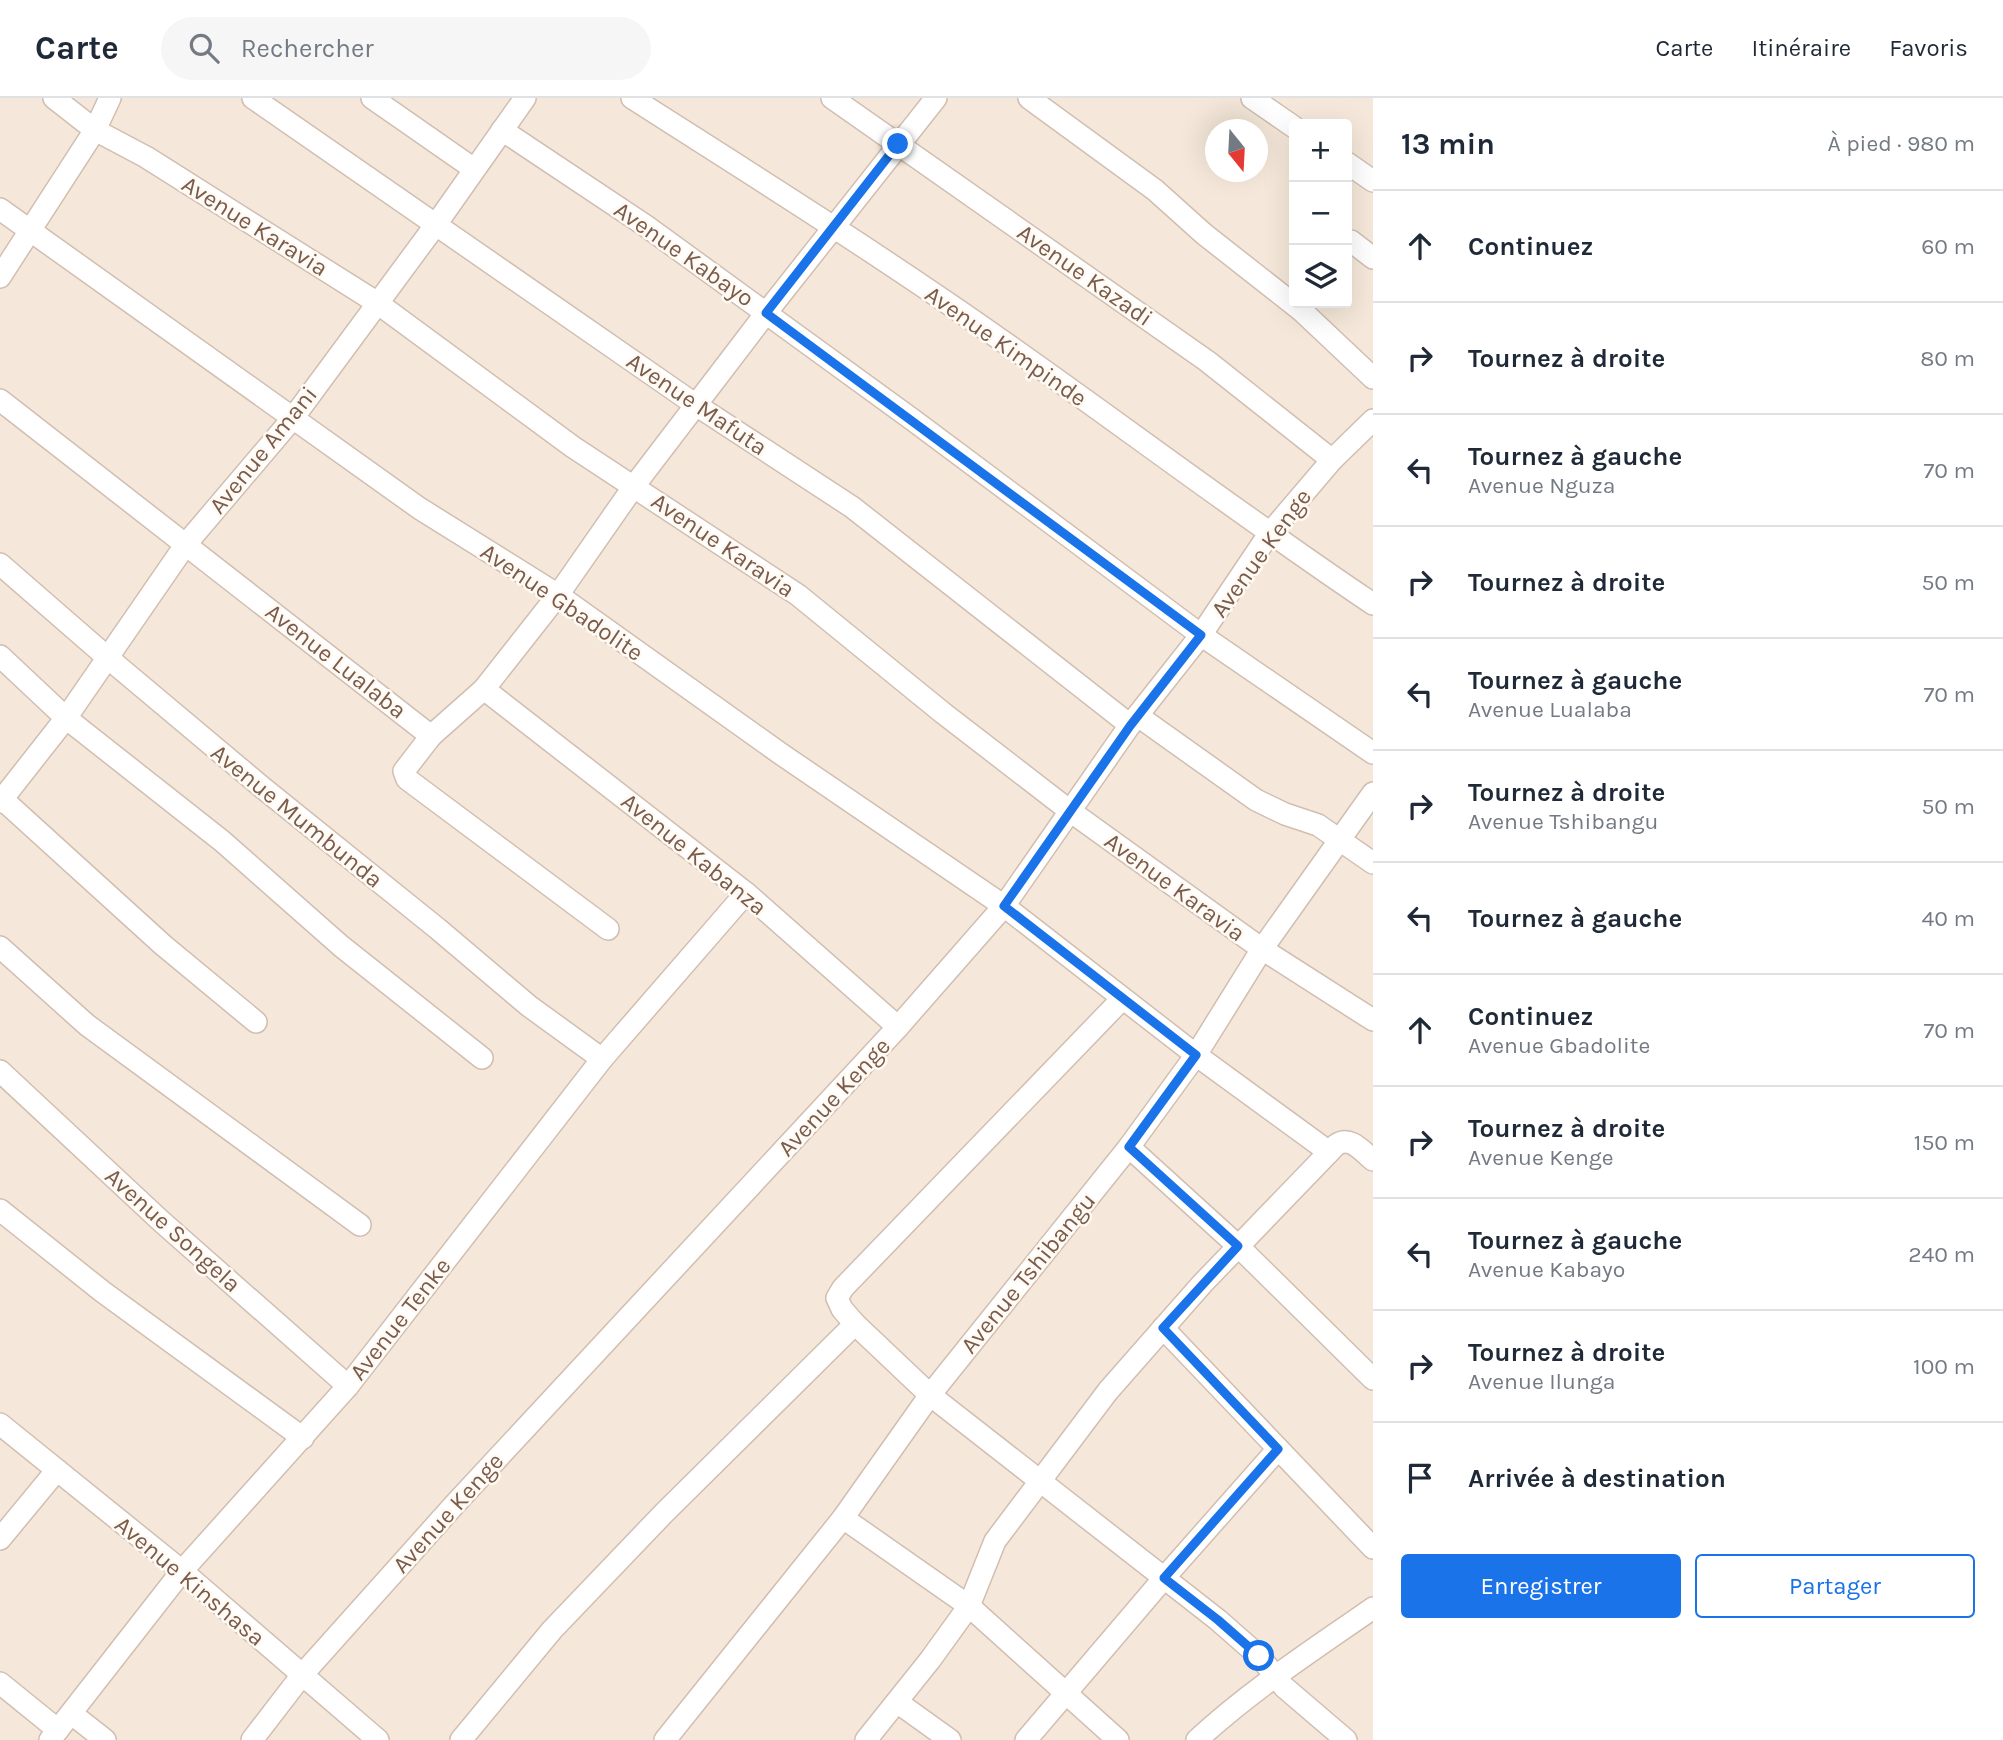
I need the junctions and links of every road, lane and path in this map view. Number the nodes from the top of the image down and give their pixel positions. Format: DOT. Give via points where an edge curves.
graph roads {
  1 [pos="54,98"];
  2 [pos="110,98"];
  3 [pos="253,98"];
  4 [pos="372,98"];
  5 [pos="525,98"];
  6 [pos="632,98"];
  7 [pos="832,98"];
  8 [pos="936,98"];
  9 [pos="1029,98"];
  10 [pos="1252,98"];
  11 [pos="1289,124"];
  12 [pos="95,130"];
  13 [pos="502,130"];
  14 [pos="898,144"];
  15 [pos="1352,166"];
  16 [pos="474,169"];
  17 [pos="1373,181"];
  18 [pos="0,209"];
  19 [pos="437,223"];
  20 [pos="834,227"];
  21 [pos="30,232"];
  22 [pos="1352,242"];
  23 [pos="1373,258"];
  24 [pos="0,277"];
  25 [pos="376,302"];
  26 [pos="766,313"];
  27 [pos="1373,378"];
  28 [pos="0,400"];
  29 [pos="696,405"];
  30 [pos="293,418"];
  31 [pos="1373,420"];
  32 [pos="1332,460"];
  33 [pos="634,486"];
  34 [pos="1269,534"];
  35 [pos="186,544"];
  36 [pos="0,564"];
  37 [pos="558,596"];
  38 [pos="1373,604"];
  39 [pos="1201,635"];
  40 [pos="0,656"];
  41 [pos="108,658"];
  42 [pos="484,689"];
  43 [pos="66,718"];
  44 [pos="1134,721"];
  45 [pos="432,736"];
  46 [pos="1373,753"];
  47 [pos="1373,793"];
  48 [pos="1,799"];
  49 [pos="1070,811"];
  50 [pos="1341,839"];
  51 [pos="1373,863"];
  52 [pos="746,893"];
  53 [pos="1004,906"];
  54 [pos="608,929"];
  55 [pos="0,947"];
  56 [pos="1262,949"];
  57 [pos="1122,999"];
  58 [pos="1373,1020"];
  59 [pos="256,1023"];
  60 [pos="898,1027"];
  61 [pos="1196,1055"];
  62 [pos="482,1058"];
  63 [pos="602,1059"];
  64 [pos="0,1071"];
  65 [pos="1129,1147"];
  66 [pos="1329,1152"];
  67 [pos="1373,1160"];
  68 [pos="0,1210"];
  69 [pos="360,1225"];
  70 [pos="1238,1246"];
  71 [pos="855,1324"];
  72 [pos="1163,1328"];
  73 [pos="1373,1379"];
  74 [pos="348,1386"];
  75 [pos="930,1395"];
  76 [pos="0,1424"];
  77 [pos="303,1438"];
  78 [pos="1278,1449"];
  79 [pos="57,1469"];
  80 [pos="1040,1478"];
  81 [pos="843,1518"];
  82 [pos="0,1539"];
  83 [pos="1373,1548"];
  84 [pos="182,1571"];
  85 [pos="1164,1578"];
  86 [pos="969,1606"];
  87 [pos="1373,1608"];
  88 [pos="302,1675"];
  89 [pos="1276,1675"];
  90 [pos="0,1683"];
  91 [pos="1067,1692"];
  92 [pos="897,1702"];
  93 [pos="72,1714"];
  94 [pos="54,1735"];
  95 [pos="105,1740"];
  96 [pos="252,1740"];
  97 [pos="379,1740"];
  98 [pos="461,1740"];
  99 [pos="665,1740"];
  100 [pos="866,1740"];
  101 [pos="950,1740"];
  102 [pos="1026,1740"];
  103 [pos="1118,1740"];
  104 [pos="1197,1740"];
  105 [pos="1346,1740"];
  1 -- 12 [label="street, Avenue Karavia"];
  2 -- 12 [label="street"];
  3 -- 19 [label="street, Avenue Mafuta"];
  4 -- 16 [label="street"];
  5 -- 13 [label="street, Avenue Amani"];
  6 -- 20 [label="street, Avenue Kimpinde"];
  7 -- 14 [label="street, Avenue Kazadi"];
  8 -- 14 [label="street"];
  9 -- 27 [label="street" via="1154,190 1303,311"];
  10 -- 11 [label="street"];
  12 -- 21 [label="street"];
  12 -- 25 [label="street, Avenue Karavia" via="146,157"];
  13 -- 16 [label="street, Avenue Amani"];
  13 -- 26 [label="street, Avenue Kabayo"];
  14 -- 20 [label="street"];
  14 -- 32 [label="street, Avenue Kazadi" via="1208,361"];
  15 -- 17 [label="street"];
  16 -- 19 [label="street, Avenue Amani"];
  18 -- 21 [label="street, Avenue Gbadolite"];
  19 -- 25 [label="street, Avenue Amani"];
  19 -- 29 [label="street, Avenue Mafuta"];
  20 -- 26 [label="street"];
  20 -- 34 [label="street, Avenue Kimpinde" via="1000,339"];
  21 -- 24 [label="street"];
  21 -- 30 [label="street, Avenue Gbadolite"];
  22 -- 23 [label="street"];
  25 -- 30 [label="street, Avenue Amani"];
  25 -- 33 [label="street, Avenue Karavia" via="573,447"];
  26 -- 29 [label="street"];
  26 -- 39 [label="street, Avenue Kabayo"];
  28 -- 35 [label="street, Avenue Lualaba"];
  29 -- 33 [label="street"];
  29 -- 44 [label="street, Avenue Mafuta" via="852,507"];
  30 -- 35 [label="street, Avenue Amani"];
  30 -- 37 [label="street, Avenue Gbadolite" via="419,508"];
  31 -- 32 [label="street, Avenue Kenge"];
  32 -- 34 [label="street, Avenue Kenge"];
  33 -- 37 [label="street"];
  33 -- 49 [label="street, Avenue Karavia" via="798,595"];
  34 -- 38 [label="street, Avenue Kimpinde"];
  34 -- 39 [label="street, Avenue Kenge"];
  35 -- 41 [label="street, Avenue Amani"];
  35 -- 45 [label="street, Avenue Lualaba"];
  36 -- 41 [label="street, Avenue Mumbunda"];
  37 -- 42 [label="street"];
  37 -- 53 [label="street, Avenue Gbadolite"];
  39 -- 44 [label="street, Avenue Kenge"];
  39 -- 46 [label="street, Avenue Kabayo"];
  40 -- 43 [label="street"];
  41 -- 43 [label="street, Avenue Amani"];
  41 -- 63 [label="street, Avenue Mumbunda" via="529,1006"];
  42 -- 45 [label="street"];
  42 -- 52 [label="street, Avenue Kabanza"];
  43 -- 48 [label="street, Avenue Amani"];
  43 -- 62 [label="street"];
  44 -- 49 [label="street, Avenue Kenge"];
  44 -- 50 [label="street" via="1256,800"];
  45 -- 54 [label="street, Avenue Lualaba" via="405,769 404,777"];
  47 -- 50 [label="street, Avenue Tshibangu"];
  48 -- 59 [label="street"];
  49 -- 53 [label="street, Avenue Kenge"];
  49 -- 56 [label="street, Avenue Karavia"];
  50 -- 51 [label="street"];
  50 -- 56 [label="street, Avenue Tshibangu"];
  52 -- 60 [label="street, Avenue Kabanza"];
  52 -- 63 [label="street, Avenue Tenke"];
  53 -- 57 [label="street, Avenue Gbadolite"];
  53 -- 60 [label="street, Avenue Kenge"];
  55 -- 69 [label="street" via="87,1025"];
  56 -- 58 [label="street, Avenue Karavia"];
  56 -- 61 [label="street, Avenue Tshibangu"];
  57 -- 61 [label="street, Avenue Gbadolite"];
  57 -- 71 [label="street" via="843,1288 837,1297"];
  60 -- 88 [label="street, Avenue Kenge"];
  61 -- 65 [label="street, Avenue Tshibangu"];
  61 -- 66 [label="street, Avenue Gbadolite"];
  63 -- 74 [label="street, Avenue Tenke"];
  64 -- 74 [label="street, Avenue Songela"];
  65 -- 70 [label="street"];
  65 -- 75 [label="street, Avenue Tshibangu"];
  66 -- 67 [label="street" via="1345,1140"];
  66 -- 70 [label="street"];
  68 -- 77 [label="street" via="103,1292"];
  70 -- 72 [label="street"];
  70 -- 73 [label="street"];
  71 -- 75 [label="street"];
  71 -- 98 [label="street" via="562,1620"];
  72 -- 78 [label="street"];
  72 -- 80 [label="street"];
  74 -- 77 [label="street, Avenue Tenke"];
  75 -- 80 [label="street"];
  75 -- 81 [label="street, Avenue Tshibangu"];
  76 -- 79 [label="street, Avenue Kinshasa"];
  77 -- 84 [label="street, Avenue Tenke"];
  78 -- 83 [label="street"];
  78 -- 85 [label="street"];
  79 -- 82 [label="street"];
  79 -- 84 [label="street, Avenue Kinshasa"];
  80 -- 85 [label="street"];
  80 -- 86 [label="street" via="995,1541"];
  81 -- 86 [label="street"];
  81 -- 99 [label="street, Avenue Tshibangu"];
  84 -- 88 [label="street, Avenue Kinshasa"];
  84 -- 93 [label="street, Avenue Tenke"];
  85 -- 89 [label="street" via="1218,1620"];
  85 -- 91 [label="street"];
  86 -- 91 [label="street"];
  86 -- 92 [label="street"];
  87 -- 89 [label="street"];
  88 -- 96 [label="street, Avenue Kenge"];
  88 -- 97 [label="street, Avenue Kinshasa"];
  89 -- 104 [label="street"];
  89 -- 105 [label="street"];
  90 -- 94 [label="street"];
  91 -- 102 [label="street"];
  91 -- 103 [label="street"];
  92 -- 100 [label="street"];
  92 -- 101 [label="street"];
  93 -- 94 [label="street, Avenue Tenke"];
  93 -- 95 [label="street"];
}
